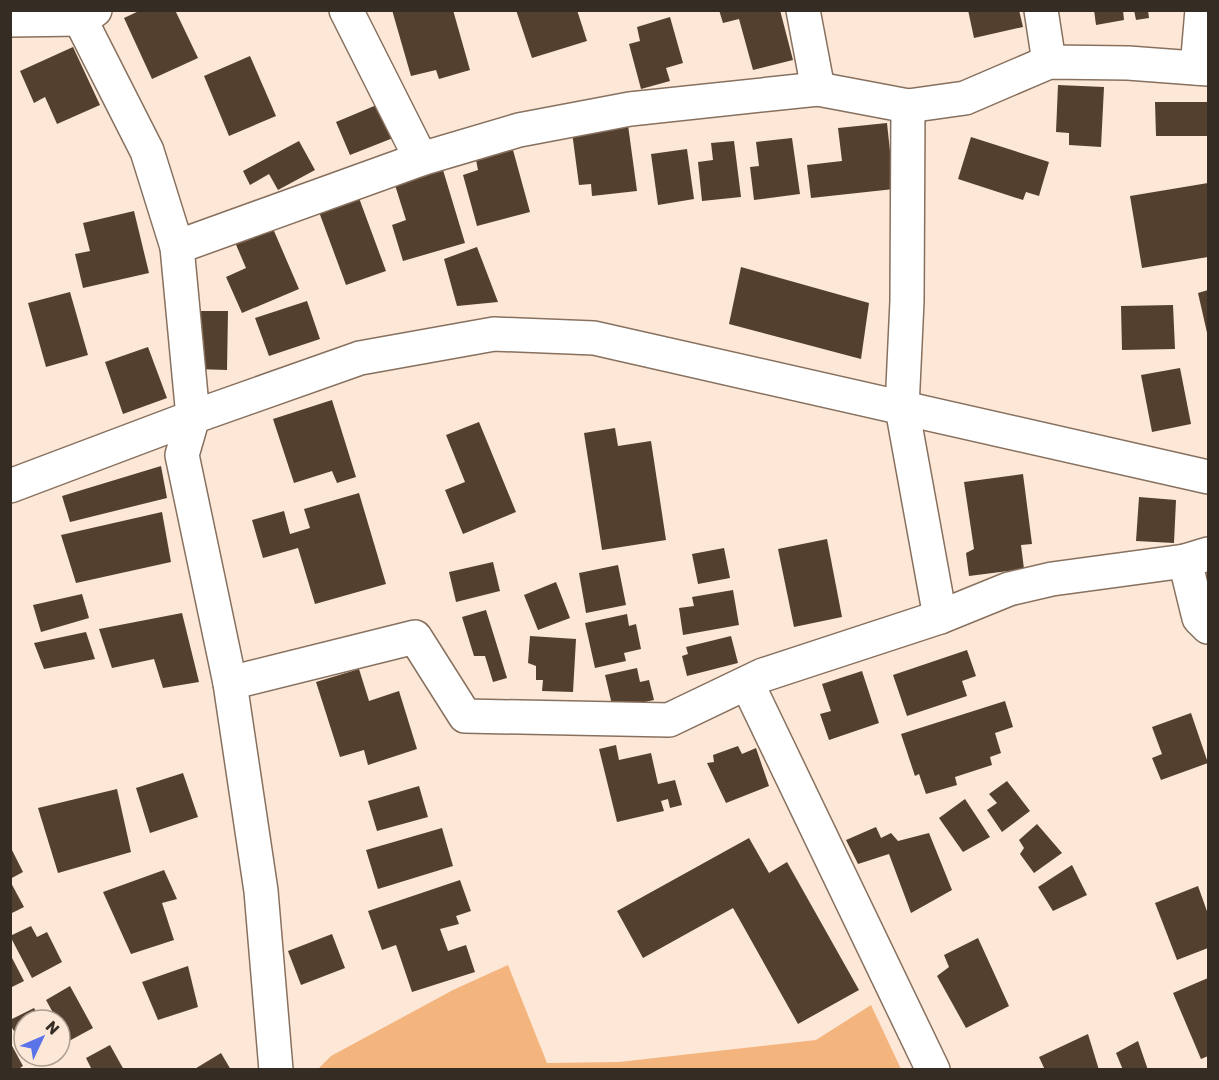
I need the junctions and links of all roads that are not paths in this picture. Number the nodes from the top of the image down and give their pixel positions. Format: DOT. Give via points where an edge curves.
graph roads {
  1 [pos="346,10"];
  2 [pos="803,10"];
  3 [pos="1041,10"];
  4 [pos="1202,10"];
  5 [pos="87,15"];
  6 [pos="10,20"];
  7 [pos="1049,62"];
  8 [pos="1203,68"];
  9 [pos="818,89"];
  10 [pos="908,106"];
  11 [pos="421,159"];
  12 [pos="177,247"];
  13 [pos="902,408"];
  14 [pos="192,417"];
  15 [pos="1209,477"];
  16 [pos="10,486"];
  17 [pos="1197,558"];
  18 [pos="940,617"];
  19 [pos="1209,627"];
  20 [pos="230,682"];
  21 [pos="747,683"];
  22 [pos="276,1070"];
  23 [pos="933,1070"];
  1 -- 11 [label="street"];
  2 -- 9 [label="street"];
  3 -- 7 [label="street"];
  4 -- 8 [label="street"];
  5 -- 6 [label="street"];
  5 -- 12 [label="street" via="147,151"];
  7 -- 8 [label="street"];
  7 -- 10 [label="street" via="965,98"];
  9 -- 10 [label="street"];
  9 -- 11 [label="street" via="630,109 519,130"];
  10 -- 13 [label="street"];
  11 -- 12 [label="street"];
  12 -- 14 [label="street"];
  13 -- 14 [label="street" via="594,338 494,334 360,358"];
  13 -- 15 [label="street"];
  13 -- 18 [label="street"];
  14 -- 16 [label="street"];
  14 -- 20 [label="street" via="182,455"];
  17 -- 18 [label="street" via="1052,579 1009,589"];
  17 -- 19 [label="street" via="1199,618"];
  18 -- 21 [label="street"];
  20 -- 21 [label="street" via="415,637 465,716 669,720"];
  20 -- 22 [label="street" via="261,891"];
  21 -- 23 [label="street"];
}
